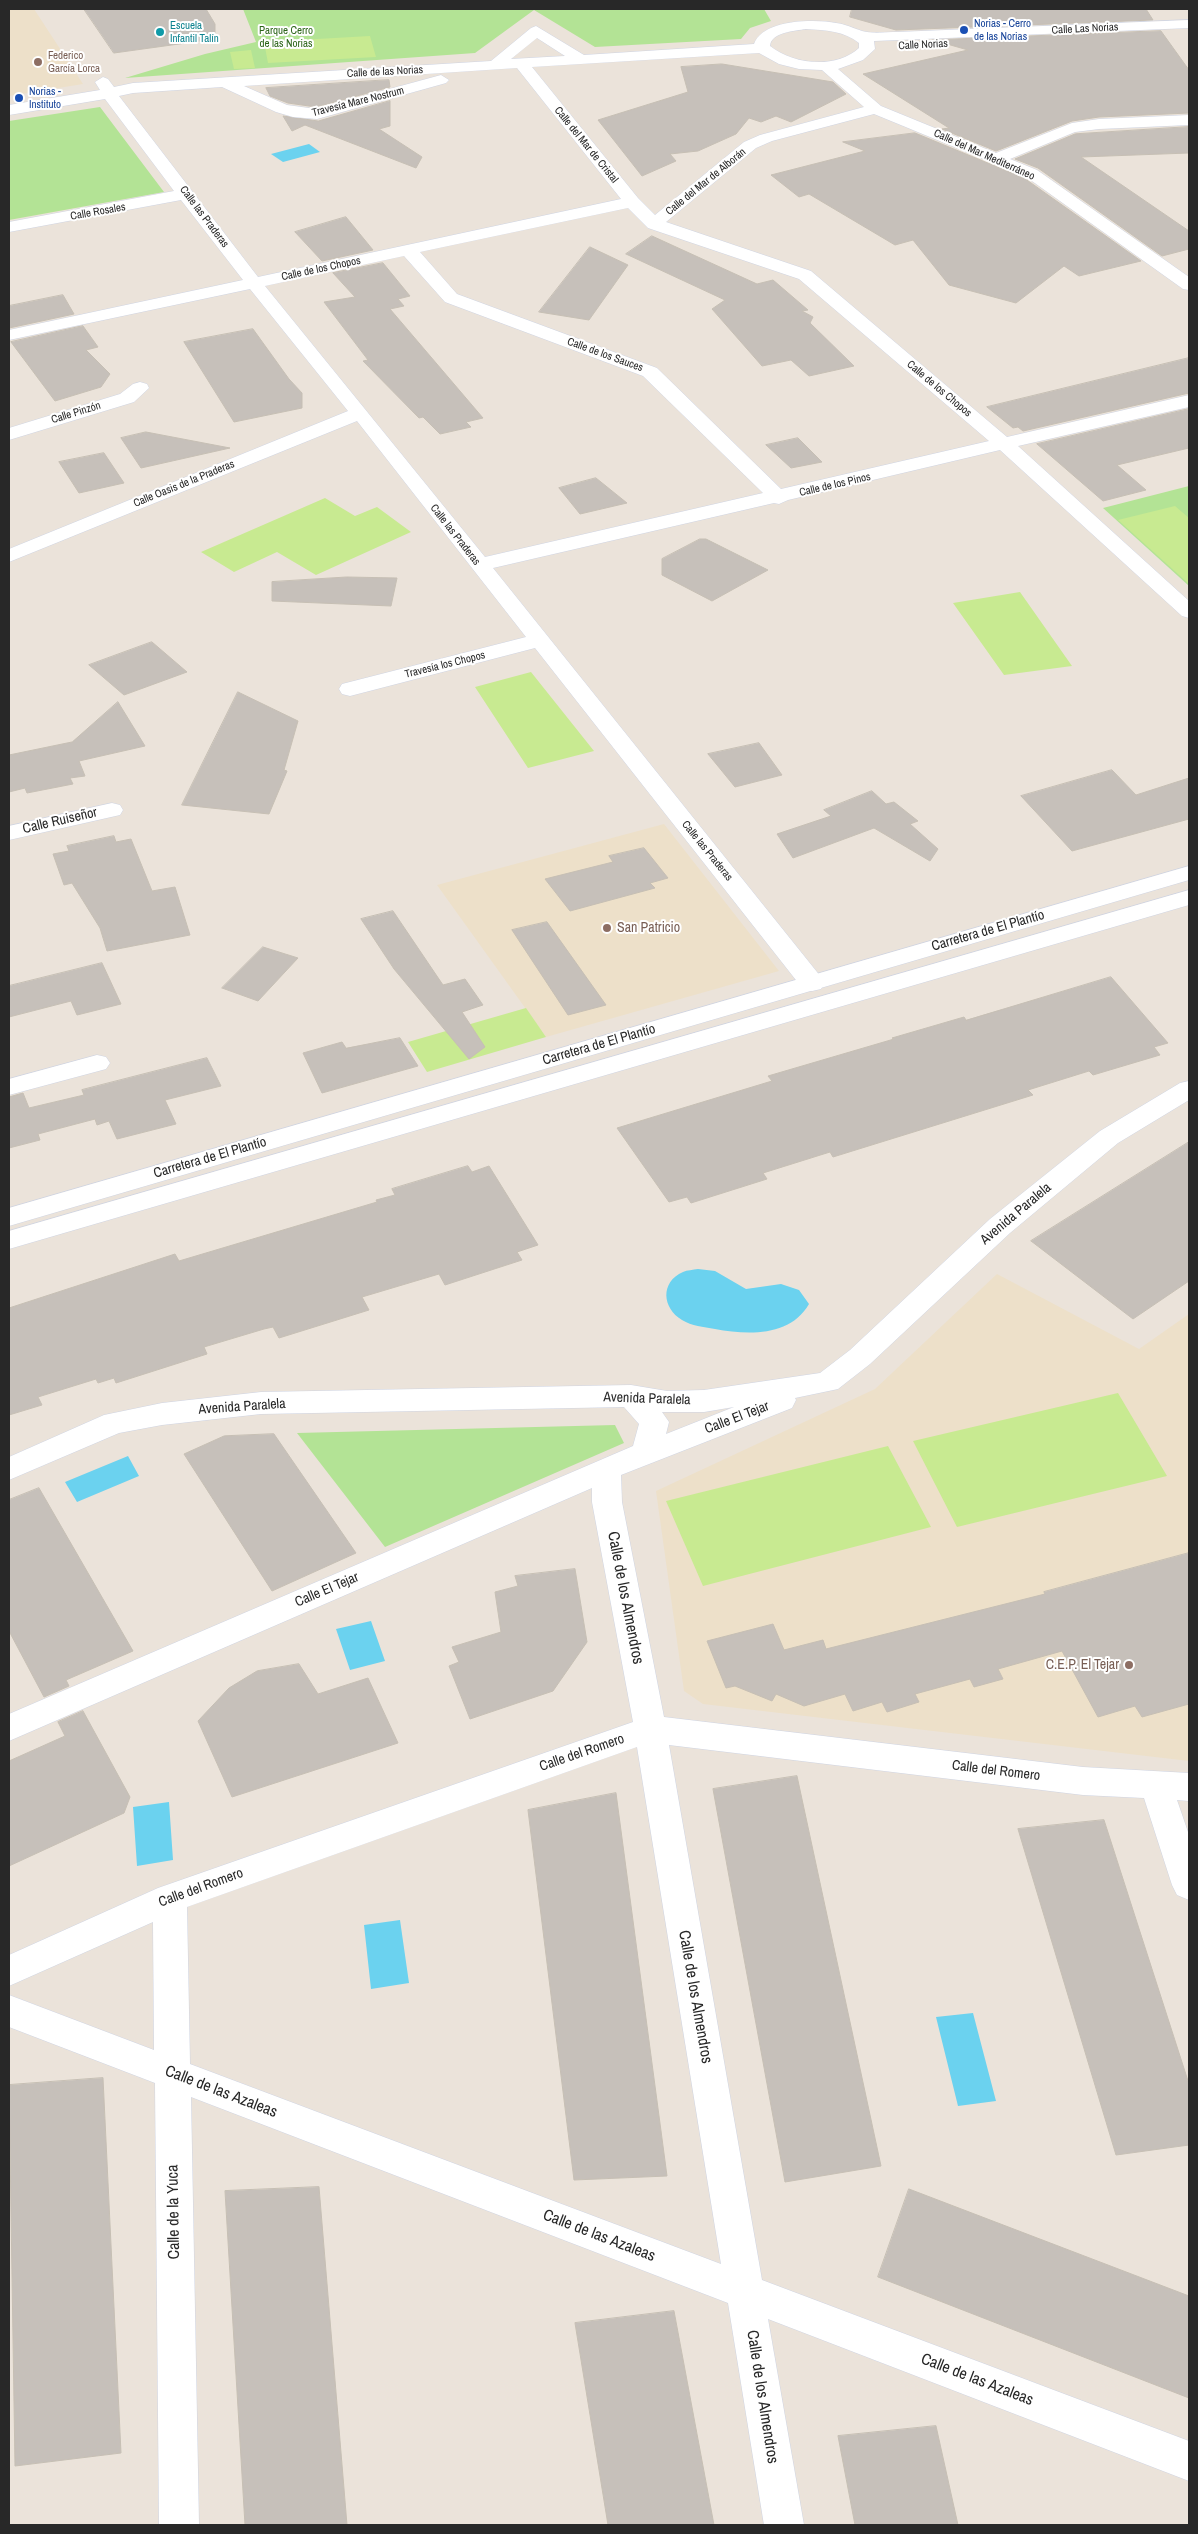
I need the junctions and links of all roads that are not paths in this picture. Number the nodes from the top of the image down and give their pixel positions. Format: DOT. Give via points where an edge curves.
graph roads {
  1 [pos="807,9"];
  2 [pos="1189,24"];
  3 [pos="823,25"];
  4 [pos="1189,32"];
  5 [pos="864,43"];
  6 [pos="762,48"];
  7 [pos="580,59"];
  8 [pos="521,63"];
  9 [pos="495,65"];
  10 [pos="826,66"];
  11 [pos="224,82"];
  12 [pos="106,88"];
  13 [pos="875,109"];
  14 [pos="9,110"];
  15 [pos="1189,120"];
  16 [pos="998,158"];
  17 [pos="187,194"];
  18 [pos="632,202"];
  19 [pos="654,224"];
  20 [pos="9,227"];
  21 [pos="409,251"];
  22 [pos="254,283"];
  23 [pos="1189,286"];
  24 [pos="9,335"];
  25 [pos="140,388"];
  26 [pos="1189,400"];
  27 [pos="360,413"];
  28 [pos="9,434"];
  29 [pos="1005,445"];
  30 [pos="779,498"];
  31 [pos="9,556"];
  32 [pos="479,565"];
  33 [pos="1189,612"];
  34 [pos="539,640"];
  35 [pos="350,689"];
  36 [pos="112,810"];
  37 [pos="9,833"];
  38 [pos="1189,873"];
  39 [pos="1189,897"];
  40 [pos="812,983"];
  41 [pos="97,1063"];
  42 [pos="9,1087"];
  43 [pos="1189,1089"];
  44 [pos="9,1217"];
  45 [pos="9,1240"];
  46 [pos="828,1382"];
  47 [pos="631,1396"];
  48 [pos="646,1453"];
  49 [pos="9,1469"];
  50 [pos="606,1470"];
  51 [pos="9,1728"];
  52 [pos="650,1729"];
  53 [pos="1156,1785"];
  54 [pos="1189,1787"];
  55 [pos="1189,1886"];
  56 [pos="170,1898"];
  57 [pos="9,1972"];
  58 [pos="9,2011"];
  59 [pos="171,2073"];
  60 [pos="745,2292"];
  61 [pos="1189,2461"];
  62 [pos="179,2525"];
  63 [pos="784,2525"];
  1 -- 3 [label="street"];
  2 -- 5 [label="street, Calle Las Norias" via="897,37"];
  3 -- 5 [label="street" via="838,27"];
  3 -- 6 [label="street" via="789,21 767,35"];
  4 -- 5 [label="street, Calle Norias"];
  5 -- 10 [label="street" via="863,55"];
  6 -- 7 [label="street, Calle de las Norias"];
  6 -- 10 [label="street" via="785,62"];
  7 -- 8 [label="street, Calle de las Norias"];
  7 -- 9 [label="street" via="536,31"];
  8 -- 9 [label="street, Calle de las Norias"];
  8 -- 18 [label="street, Calle del Mar de Cristal"];
  9 -- 11 [label="street, Calle de las Norias"];
  9 -- 11 [label="street, Travesía Mare Nostrum" via="317,114 303,115 289,112"];
  10 -- 13 [label="street, Calle del Mar Mediterráneo"];
  11 -- 12 [label="street, Calle de las Norias"];
  12 -- 14 [label="street, Calle de las Norias"];
  12 -- 17 [label="street, Calle las Praderas"];
  13 -- 16 [label="street, Calle del Mar Mediterráneo"];
  13 -- 19 [label="street, Calle del Mar de Alborán" via="750,145"];
  15 -- 16 [label="street" via="1072,128"];
  16 -- 23 [label="street, Calle del Mar Mediterráneo" via="1031,173"];
  17 -- 20 [label="street, Calle Rosales"];
  17 -- 22 [label="street, Calle las Praderas"];
  18 -- 19 [label="street, Calle del Mar de Cristal"];
  18 -- 21 [label="street, Calle de los Chopos"];
  19 -- 29 [label="street, Calle de los Chopos" via="805,275"];
  21 -- 22 [label="street, Calle de los Chopos"];
  21 -- 30 [label="street, Calle de los Sauces" via="451,298 650,372"];
  22 -- 24 [label="street, Calle de los Chopos"];
  22 -- 27 [label="street, Calle las Praderas"];
  25 -- 28 [label="street, Calle Pinzón" via="126,398"];
  26 -- 29 [label="street, Calle de los Pinos"];
  27 -- 31 [label="street, Calle Oasis de la Praderas"];
  27 -- 32 [label="street, Calle las Praderas"];
  29 -- 30 [label="street, Calle de los Pinos"];
  29 -- 33 [label="street, Calle de los Chopos"];
  30 -- 32 [label="street, Calle de los Pinos"];
  32 -- 34 [label="street, Calle las Praderas"];
  34 -- 35 [label="street, Travesía los Chopos"];
  34 -- 40 [label="street, Calle las Praderas"];
  36 -- 37 [label="street, Calle Ruiseñor"];
  38 -- 40 [label="street, Carretera de El Plantío"];
  39 -- 45 [label="street, Carretera de El Plantío"];
  40 -- 44 [label="street, Carretera de El Plantío"];
  41 -- 42 [label="street"];
  43 -- 46 [label="street, Avenida Paralela" via="1108,1137 1000,1226"];
  46 -- 47 [label="street, Avenida Paralela" via="704,1401 667,1402"];
  46 -- 48 [label="street, Calle El Tejar"];
  47 -- 48 [label="street" via="654,1422"];
  47 -- 49 [label="street, Avenida Paralela" via="261,1403 162,1414 114,1423"];
  48 -- 50 [label="street, Calle El Tejar"];
  50 -- 51 [label="street, Calle El Tejar"];
  50 -- 52 [label="street, Calle de los Almendros" via="607,1502"];
  52 -- 53 [label="street, Calle del Romero" via="1083,1781"];
  52 -- 56 [label="street, Calle del Romero"];
  52 -- 60 [label="street, Calle de los Almendros"];
  53 -- 54 [label="street, Calle del Romero"];
  53 -- 55 [label="street"];
  56 -- 57 [label="street, Calle del Romero"];
  56 -- 59 [label="street, Calle de la Yuca"];
  58 -- 59 [label="street, Calle de las Azaleas"];
  59 -- 60 [label="street, Calle de las Azaleas"];
  59 -- 62 [label="street, Calle de la Yuca"];
  60 -- 61 [label="street, Calle de las Azaleas"];
  60 -- 63 [label="street, Calle de los Almendros"];
}
